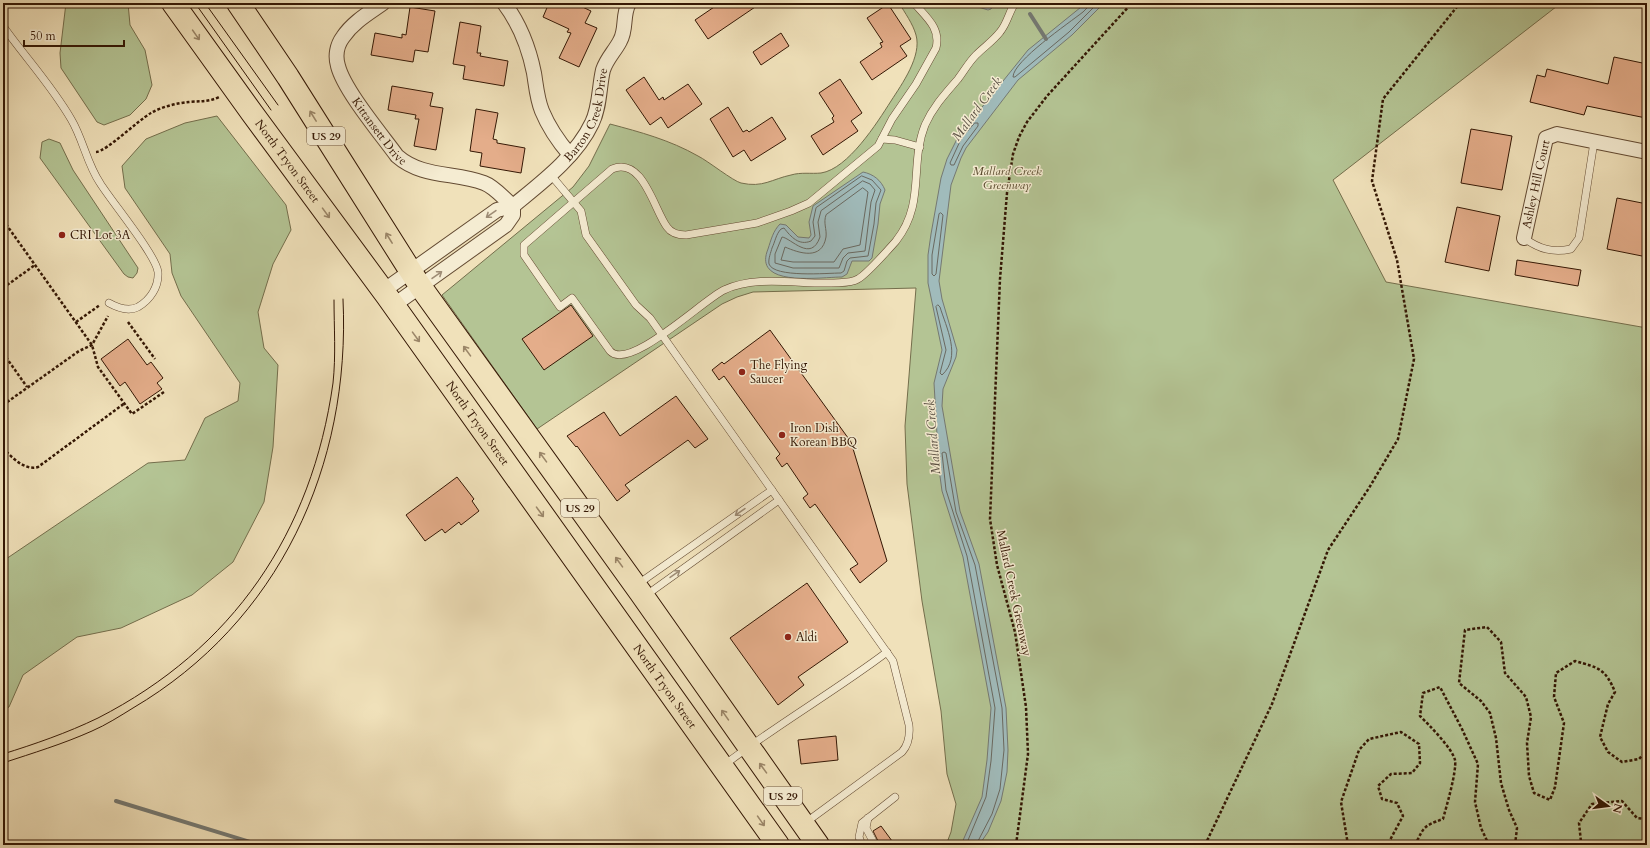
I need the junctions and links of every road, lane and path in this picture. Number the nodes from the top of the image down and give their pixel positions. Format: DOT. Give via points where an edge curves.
graph roads {
  1 [pos="173,3"];
  2 [pos="238,3"];
  3 [pos="383,3"];
  4 [pos="504,3"];
  5 [pos="629,3"];
  6 [pos="914,3"];
  7 [pos="1015,3"];
  8 [pos="1132,3"];
  9 [pos="1460,3"];
  10 [pos="3,26"];
  11 [pos="219,97"];
  12 [pos="882,139"];
  13 [pos="1594,142"];
  14 [pos="920,147"];
  15 [pos="1647,152"];
  16 [pos="86,153"];
  17 [pos="570,154"];
  18 [pos="550,174"];
  19 [pos="575,203"];
  20 [pos="513,206"];
  21 [pos="3,220"];
  22 [pos="1524,238"];
  23 [pos="35,265"];
  24 [pos="415,279"];
  25 [pos="3,288"];
  26 [pos="388,298"];
  27 [pos="110,302"];
  28 [pos="100,305"];
  29 [pos="108,316"];
  30 [pos="76,322"];
  31 [pos="128,322"];
  32 [pos="662,334"];
  33 [pos="92,344"];
  34 [pos="3,353"];
  35 [pos="155,359"];
  36 [pos="27,387"];
  37 [pos="164,392"];
  38 [pos="3,404"];
  39 [pos="125,404"];
  40 [pos="3,448"];
  41 [pos="772,490"];
  42 [pos="779,500"];
  43 [pos="640,592"];
  44 [pos="887,652"];
  45 [pos="1647,709"];
  46 [pos="1647,731"];
  47 [pos="748,747"];
  48 [pos="1647,750"];
  49 [pos="723,766"];
  50 [pos="895,797"];
  51 [pos="869,817"];
  52 [pos="1647,819"];
  53 [pos="803,824"];
  54 [pos="778,845"];
  55 [pos="818,845"];
  56 [pos="862,845"];
  57 [pos="875,845"];
  58 [pos="1016,845"];
  59 [pos="1205,845"];
  60 [pos="1348,845"];
  61 [pos="1396,845"];
  62 [pos="1416,845"];
  63 [pos="1489,845"];
  64 [pos="1515,845"];
  65 [pos="1583,845"];
  1 -- 26 [label="main road, North Tryon Street / US 29, one-way"];
  24 -- 2 [label="main road, US 29, one-way" via="288,77"];
  3 -- 20 [label="street, Kittansett Drive" via="353,25 339,44 338,65 345,82 402,160 424,171 485,183"];
  4 -- 17 [label="street" via="527,46 537,94 546,121 558,142"];
  5 -- 17 [label="street, Barton Creek Drive" via="625,13 623,35 603,70 592,123 584,138"];
  6 -- 12 [label="lane" via="935,28 938,34 937,43 926,68 892,119"];
  7 -- 14 [label="lane" via="1001,31 976,55 940,98 925,126"];
  8 -- 58 [label="path, Mallard Creek Greenway" via="1047,96 1027,122 1013,154 1007,193 1000,279 990,519 997,565 1015,632 1026,707 1028,754"];
  9 -- 59 [label="path" via="1383,99 1372,181 1397,260 1414,359 1398,439 1328,550 1272,704"];
  10 -- 16 [label="lane" via="70,118"];
  11 -- 16 [label="path" via="206,102 174,104 152,112 101,152"];
  12 -- 14 [label="lane"];
  12 -- 19 [label="lane" via="875,149 805,205 767,220 746,225 686,236 676,233 666,226 648,190 636,174 625,168 612,169"];
  13 -- 15 [label="street, Ashley Hill Court"];
  13 -- 22 [label="street, Ashley Hill Court" via="1557,134 1546,138"];
  13 -- 22 [label="lane" via="1579,238 1571,249 1558,252 1541,248"];
  14 -- 32 [label="lane" via="909,219 896,240 860,277 846,282 742,283 716,294"];
  16 -- 27 [label="lane" via="98,181 152,256 158,271 153,292 144,303 125,310"];
  17 -- 18 [label="street, Barton Creek Drive"];
  18 -- 19 [label="lane"];
  18 -- 20 [label="street, Barton Creek Drive"];
  19 -- 32 [label="lane" via="582,215 586,235 636,305"];
  19 -- 32 [label="lane" via="525,243 526,258 560,307 572,298 614,355 629,354"];
  20 -- 24 [label="street, Barton Creek Drive" via="513,215 506,225"];
  21 -- 23 [label="path"];
  23 -- 25 [label="path"];
  23 -- 30 [label="path"];
  24 -- 26 [label="street, Barton Creek Drive"];
  43 -- 24 [label="main road, US 29, one-way"];
  26 -- 49 [label="main road, North Tryon Street / US 29, one-way"];
  28 -- 30 [label="path"];
  29 -- 33 [label="path"];
  30 -- 33 [label="path"];
  31 -- 35 [label="path"];
  32 -- 41 [label="lane"];
  33 -- 36 [label="path"];
  33 -- 39 [label="path" via="98,367"];
  34 -- 36 [label="path"];
  36 -- 38 [label="path"];
  37 -- 39 [label="path" via="132,414"];
  39 -- 40 [label="path" via="38,467 32,468 18,462"];
  41 -- 42 [label="lane"];
  41 -- 43 [label="lane, one-way"];
  43 -- 42 [label="lane, one-way"];
  42 -- 44 [label="lane"];
  47 -- 43 [label="main road, US 29, one-way"];
  44 -- 47 [label="lane"];
  44 -- 53 [label="lane" via="896,669 909,725 910,733 906,748"];
  45 -- 46 [label="path"];
  47 -- 49 [label="lane"];
  53 -- 47 [label="main road, US 29, one-way"];
  48 -- 64 [label="path" via="1639,758 1622,762 1608,752 1600,737 1608,704 1615,692 1609,677 1596,667 1575,661 1556,673 1554,697 1564,723 1555,787 1550,800 1534,793 1527,743 1531,717 1526,697 1505,673 1501,642 1487,627 1465,630 1459,683 1481,701 1490,713 1496,738 1501,783 1517,828"];
  49 -- 54 [label="main road, North Tryon Street / US 29, one-way"];
  50 -- 51 [label="lane"];
  51 -- 56 [label="lane" via="860,828 859,837"];
  51 -- 57 [label="lane" via="866,828"];
  52 -- 65 [label="path" via="1637,818 1622,801 1592,804 1579,823"];
  53 -- 55 [label="main road, US 29"];
  60 -- 61 [label="path" via="1341,802 1359,750 1369,739 1402,732 1419,744 1420,763 1412,773 1391,774 1378,786 1382,799 1397,803 1404,816 1390,840"];
  62 -- 63 [label="path" via="1422,829 1443,819 1450,796 1455,760 1441,737 1420,716 1423,693 1440,687 1478,764 1475,802 1481,828"];
}
